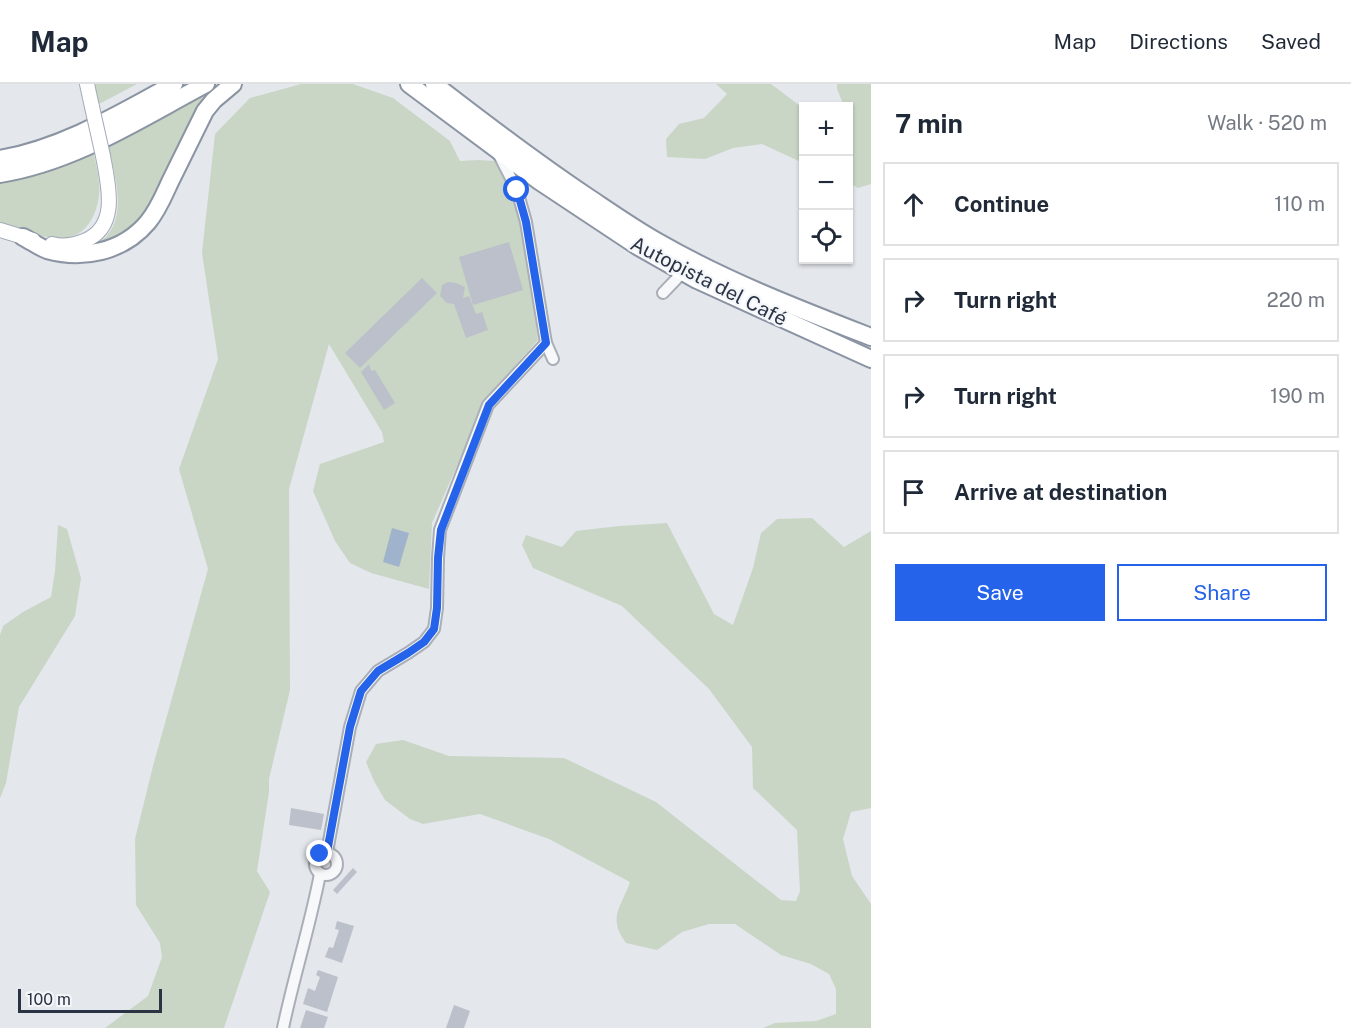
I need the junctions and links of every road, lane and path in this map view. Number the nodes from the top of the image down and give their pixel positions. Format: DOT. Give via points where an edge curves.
graph roads {
  1 [pos="87,84"];
  2 [pos="158,84"];
  3 [pos="174,84"];
  4 [pos="206,84"];
  5 [pos="232,84"];
  6 [pos="409,84"];
  7 [pos="434,84"];
  8 [pos="56,144"];
  9 [pos="496,149"];
  10 [pos="0,159"];
  11 [pos="0,174"];
  12 [pos="0,230"];
  13 [pos="23,237"];
  14 [pos="683,272"];
  15 [pos="663,293"];
  16 [pos="871,337"];
  17 [pos="546,343"];
  18 [pos="553,359"];
  19 [pos="871,359"];
  20 [pos="327,852"];
  21 [pos="320,874"];
  22 [pos="283,1028"];
  1 -- 13 [label="main road, bridge" via="110,195 105,223 96,235 81,243 62,246"];
  2 -- 8 [label="highway"];
  3 -- 8 [label="highway"];
  4 -- 11 [label="highway" via="69,155"];
  5 -- 13 [label="highway" via="205,111 155,213 137,233 105,251 77,255 45,249"];
  6 -- 9 [label="highway, Autopista del Café"];
  7 -- 16 [label="highway, Autopista del Café" via="568,183 657,242 785,304"];
  8 -- 10 [label="highway"];
  9 -- 14 [label="highway, Autopista del Café" via="597,221"];
  9 -- 17 [label="street" via="517,190 526,222"];
  12 -- 13 [label="main road"];
  14 -- 15 [label="street"];
  14 -- 19 [label="highway, Autopista del Café"];
  17 -- 18 [label="street"];
  17 -- 20 [label="street" via="489,405 441,530 434,629 424,642 378,671 361,691 350,727"];
  20 -- 21 [label="street" via="315,860"];
  20 -- 21 [label="street" via="336,858 336,869 331,874"];
  21 -- 22 [label="street"];
}
